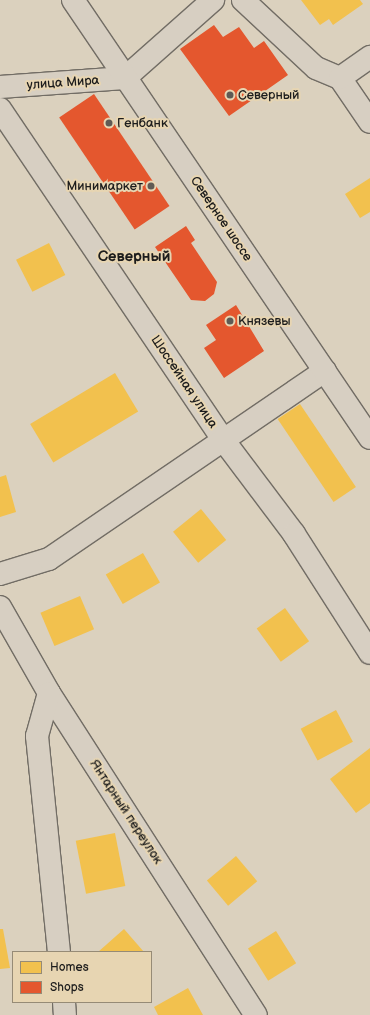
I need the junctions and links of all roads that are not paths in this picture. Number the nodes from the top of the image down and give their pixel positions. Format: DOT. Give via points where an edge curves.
graph roads {
  1 [pos="74,0"];
  2 [pos="213,0"];
  3 [pos="243,0"];
  4 [pos="370,57"];
  5 [pos="125,78"];
  6 [pos="340,78"];
  7 [pos="0,87"];
  8 [pos="0,108"];
  9 [pos="370,122"];
  10 [pos="325,371"];
  11 [pos="370,438"];
  12 [pos="224,441"];
  13 [pos="0,574"];
  14 [pos="0,607"];
  15 [pos="370,653"];
  16 [pos="49,693"];
  17 [pos="59,951"];
  18 [pos="64,1003"];
  19 [pos="65,1015"];
  20 [pos="256,1015"];
  1 -- 5 [label="street, Северное шоссе"];
  2 -- 5 [label="street"];
  3 -- 6 [label="street" via="316,68"];
  4 -- 6 [label="street"];
  5 -- 7 [label="street, улица Мира"];
  5 -- 10 [label="street, Северное шоссе"];
  6 -- 9 [label="street"];
  8 -- 12 [label="street, Шоссейная улица"];
  10 -- 11 [label="street, Северное шоссе"];
  10 -- 12 [label="street"];
  12 -- 13 [label="street" via="48,559"];
  12 -- 15 [label="street, Шоссейная улица" via="294,534"];
  14 -- 16 [label="street, Янтарный переулок"];
  16 -- 17 [label="street" via="37,736"];
  16 -- 20 [label="street, Янтарный переулок"];
  18 -- 19 [label="street"];
}
